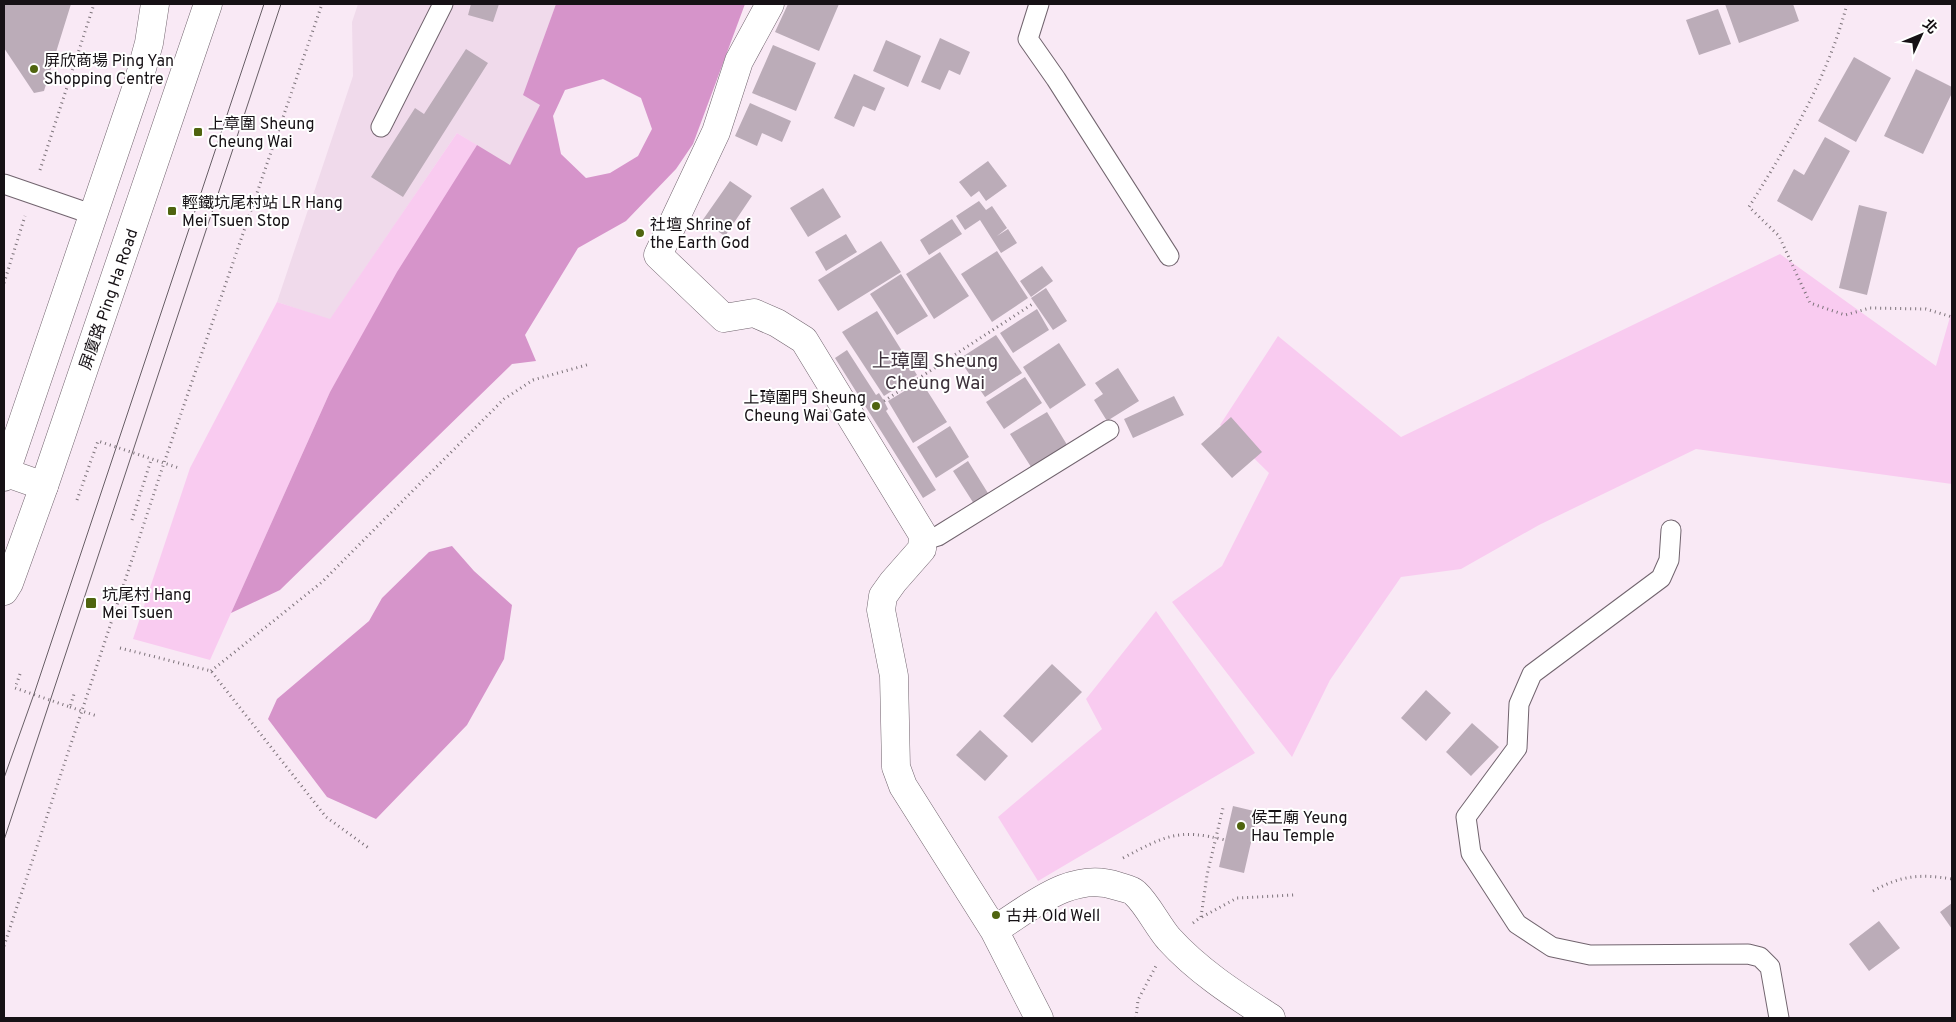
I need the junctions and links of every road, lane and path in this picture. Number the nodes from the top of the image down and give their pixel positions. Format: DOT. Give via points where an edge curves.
graph roads {
  1 [pos="94,4"];
  2 [pos="155,4"];
  3 [pos="167,4"];
  4 [pos="208,4"];
  5 [pos="322,4"];
  6 [pos="443,4"];
  7 [pos="770,4"];
  8 [pos="1039,4"];
  9 [pos="1847,4"];
  10 [pos="149,42"];
  11 [pos="381,127"];
  12 [pos="4,184"];
  13 [pos="32,194"];
  14 [pos="94,215"];
  15 [pos="1169,256"];
  16 [pos="4,283"];
  17 [pos="1034,303"];
  18 [pos="1952,317"];
  19 [pos="590,364"];
  20 [pos="884,401"];
  21 [pos="1109,430"];
  22 [pos="152,460"];
  23 [pos="164,463"];
  24 [pos="179,468"];
  25 [pos="4,474"];
  26 [pos="44,486"];
  27 [pos="77,500"];
  28 [pos="132,520"];
  29 [pos="1672,530"];
  30 [pos="922,541"];
  31 [pos="4,591"];
  32 [pos="120,648"];
  33 [pos="211,671"];
  34 [pos="20,674"];
  35 [pos="75,691"];
  36 [pos="70,707"];
  37 [pos="82,711"];
  38 [pos="98,716"];
  39 [pos="1225,840"];
  40 [pos="370,849"];
  41 [pos="1952,879"];
  42 [pos="1094,881"];
  43 [pos="1873,891"];
  44 [pos="1294,895"];
  45 [pos="1201,917"];
  46 [pos="994,930"];
  47 [pos="4,946"];
  48 [pos="1039,1018"];
  49 [pos="1270,1018"];
  50 [pos="1779,1018"];
  1 -- 13 [label="path"];
  2 -- 10 [label="street"];
  3 -- 10 [label="street"];
  4 -- 26 [label="street, 屏廈路 Ping Ha Road"];
  5 -- 23 [label="path"];
  6 -- 11 [label="lane"];
  7 -- 30 [label="street" via="739,61 716,132 658,255 724,318 754,313 804,340 923,534"];
  8 -- 15 [label="lane" via="1028,39"];
  9 -- 18 [label="path" via="1819,82 1787,146 1749,207 1779,236 1810,303 1845,315 1870,308 1898,308 1926,309"];
  10 -- 14 [label="street"];
  12 -- 13 [label="lane"];
  13 -- 14 [label="lane"];
  13 -- 16 [label="path"];
  14 -- 25 [label="street"];
  17 -- 20 [label="path"];
  19 -- 33 [label="path" via="532,380 504,399 322,582"];
  21 -- 30 [label="lane" via="938,536"];
  22 -- 23 [label="path"];
  22 -- 27 [label="path" via="98,440"];
  22 -- 28 [label="path"];
  23 -- 24 [label="path"];
  23 -- 37 [label="path"];
  25 -- 26 [label="street"];
  26 -- 31 [label="street, 屏廈路 Ping Ha Road"];
  29 -- 50 [label="lane" via="1670,560 1661,578 1532,674 1518,704 1517,748 1466,817 1471,853 1516,924 1552,948 1590,955 1748,954 1760,957 1770,967"];
  30 -- 46 [label="street" via="922,549 883,596 881,610 894,676 896,767 903,786"];
  32 -- 33 [label="path"];
  33 -- 40 [label="path" via="326,817"];
  34 -- 36 [label="path" via="15,688"];
  35 -- 36 [label="path"];
  36 -- 37 [label="path"];
  37 -- 38 [label="path"];
  37 -- 47 [label="path"];
  39 -- 42 [label="path" via="1187,832 1162,837 1111,864"];
  41 -- 43 [label="path" via="1925,874 1891,881"];
  42 -- 46 [label="street" via="1036,900"];
  42 -- 49 [label="street" via="1134,892 1170,939 1211,979"];
  44 -- 45 [label="path" via="1237,898"];
  46 -- 48 [label="street"];
}
